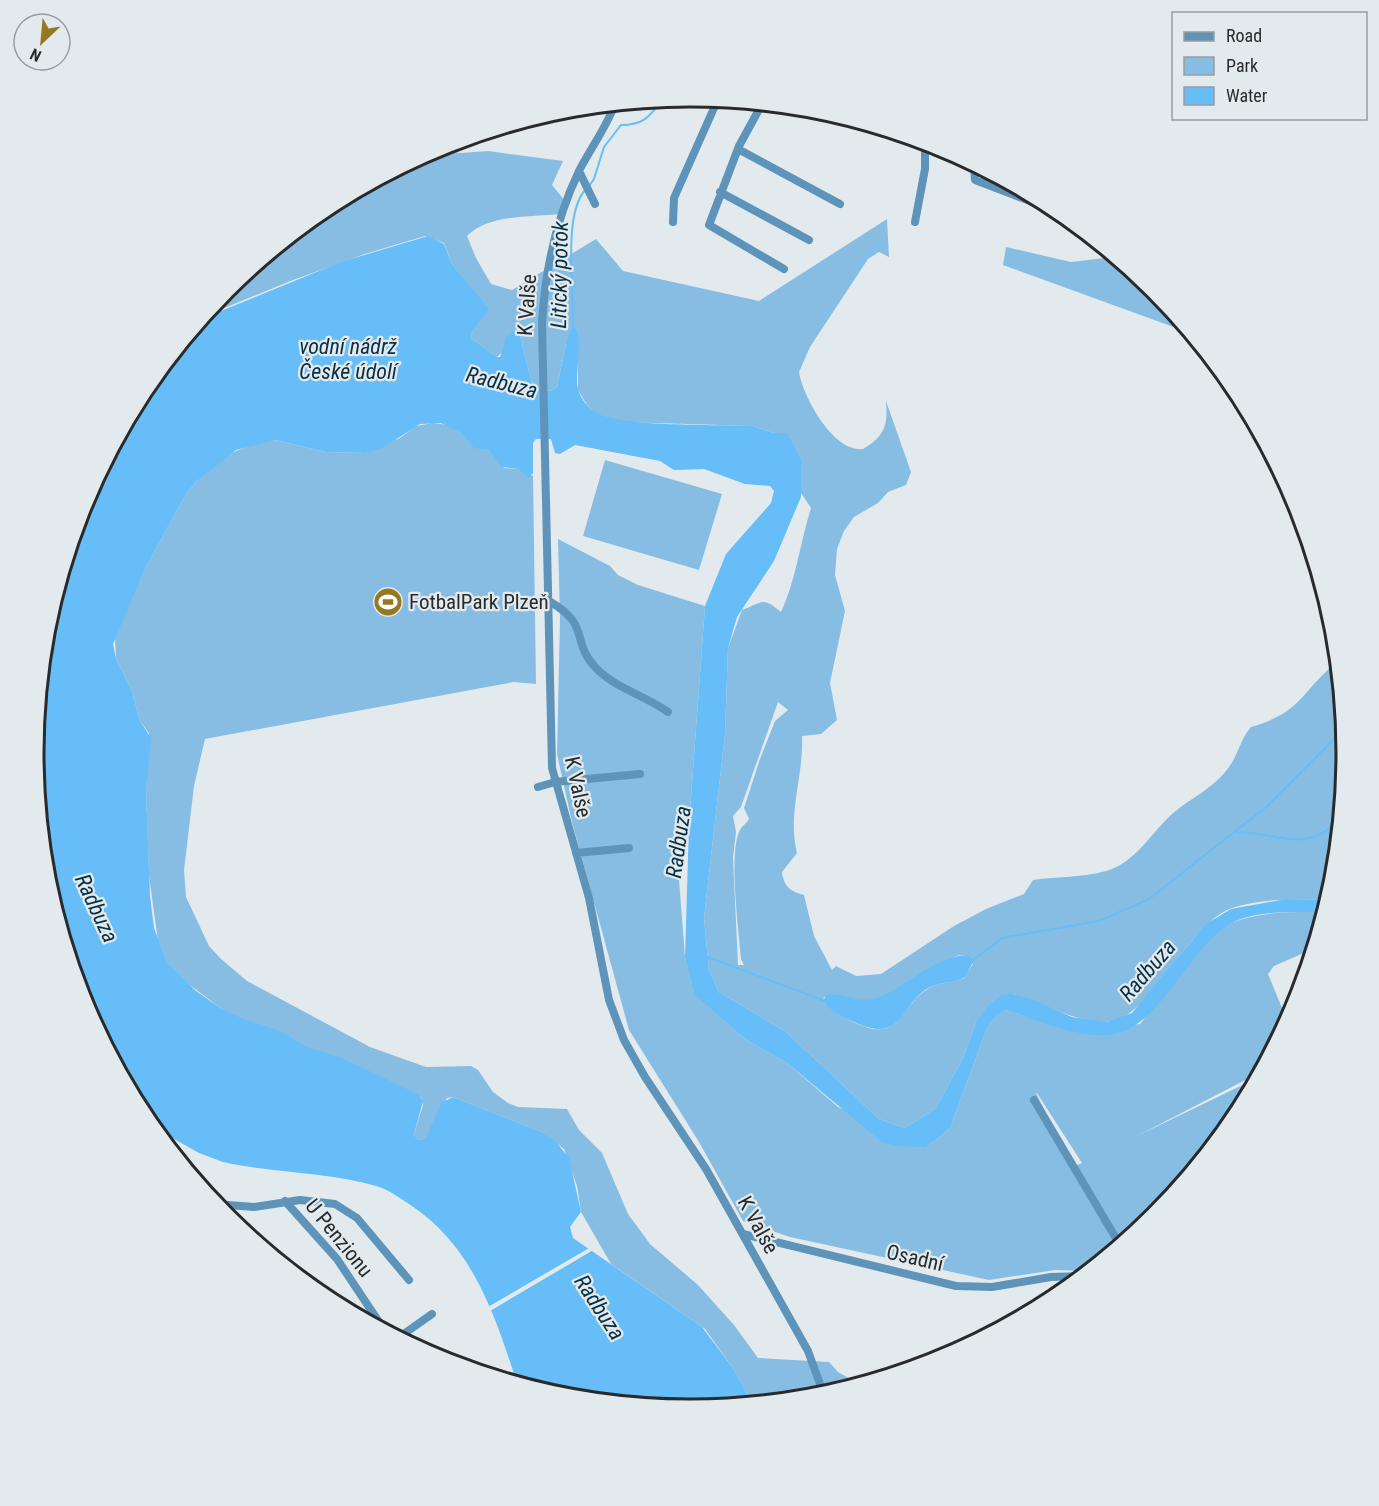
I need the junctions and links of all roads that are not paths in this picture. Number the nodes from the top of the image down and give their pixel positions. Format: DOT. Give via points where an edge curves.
graph roads {
  1 [pos="714,108"];
  2 [pos="758,111"];
  3 [pos="611,112"];
  4 [pos="738,149"];
  5 [pos="925,152"];
  6 [pos="579,171"];
  7 [pos="975,174"];
  8 [pos="720,192"];
  9 [pos="1015,195"];
  10 [pos="596,204"];
  11 [pos="840,204"];
  12 [pos="673,222"];
  13 [pos="915,222"];
  14 [pos="809,240"];
  15 [pos="784,269"];
  16 [pos="549,601"];
  17 [pos="668,712"];
  18 [pos="640,774"];
  19 [pos="555,782"];
  20 [pos="538,787"];
  21 [pos="629,848"];
  22 [pos="576,853"];
  23 [pos="1034,1100"];
  24 [pos="285,1201"];
  25 [pos="228,1205"];
  26 [pos="742,1234"];
  27 [pos="1116,1238"];
  28 [pos="1068,1276"];
  29 [pos="409,1280"];
  30 [pos="432,1314"];
  31 [pos="376,1317"];
  32 [pos="405,1333"];
  33 [pos="821,1386"];
  1 -- 12 [label="street" via="674,198"];
  2 -- 4 [label="street"];
  3 -- 6 [label="street, K Valše"];
  4 -- 8 [label="street"];
  4 -- 11 [label="street"];
  5 -- 13 [label="street"];
  6 -- 10 [label="street"];
  6 -- 16 [label="street, K Valše" via="561,214 547,268 542,324"];
  7 -- 9 [label="street" via="975,180"];
  8 -- 14 [label="street"];
  8 -- 15 [label="street" via="709,225"];
  16 -- 17 [label="street" via="574,619 588,659 597,670"];
  16 -- 19 [label="street, K Valše"];
  18 -- 19 [label="street"];
  19 -- 20 [label="street"];
  19 -- 22 [label="street, K Valše"];
  21 -- 22 [label="street"];
  22 -- 26 [label="street, K Valše" via="615,1020 645,1077 706,1169"];
  23 -- 27 [label="street"];
  24 -- 25 [label="street, U Penzionu" via="254,1207"];
  24 -- 29 [label="street" via="331,1203 353,1214"];
  24 -- 31 [label="street, U Penzionu" via="346,1271"];
  26 -- 28 [label="street, Osadní" via="956,1286 992,1287"];
  26 -- 33 [label="street, K Valše" via="808,1351"];
  30 -- 32 [label="street"];
}
